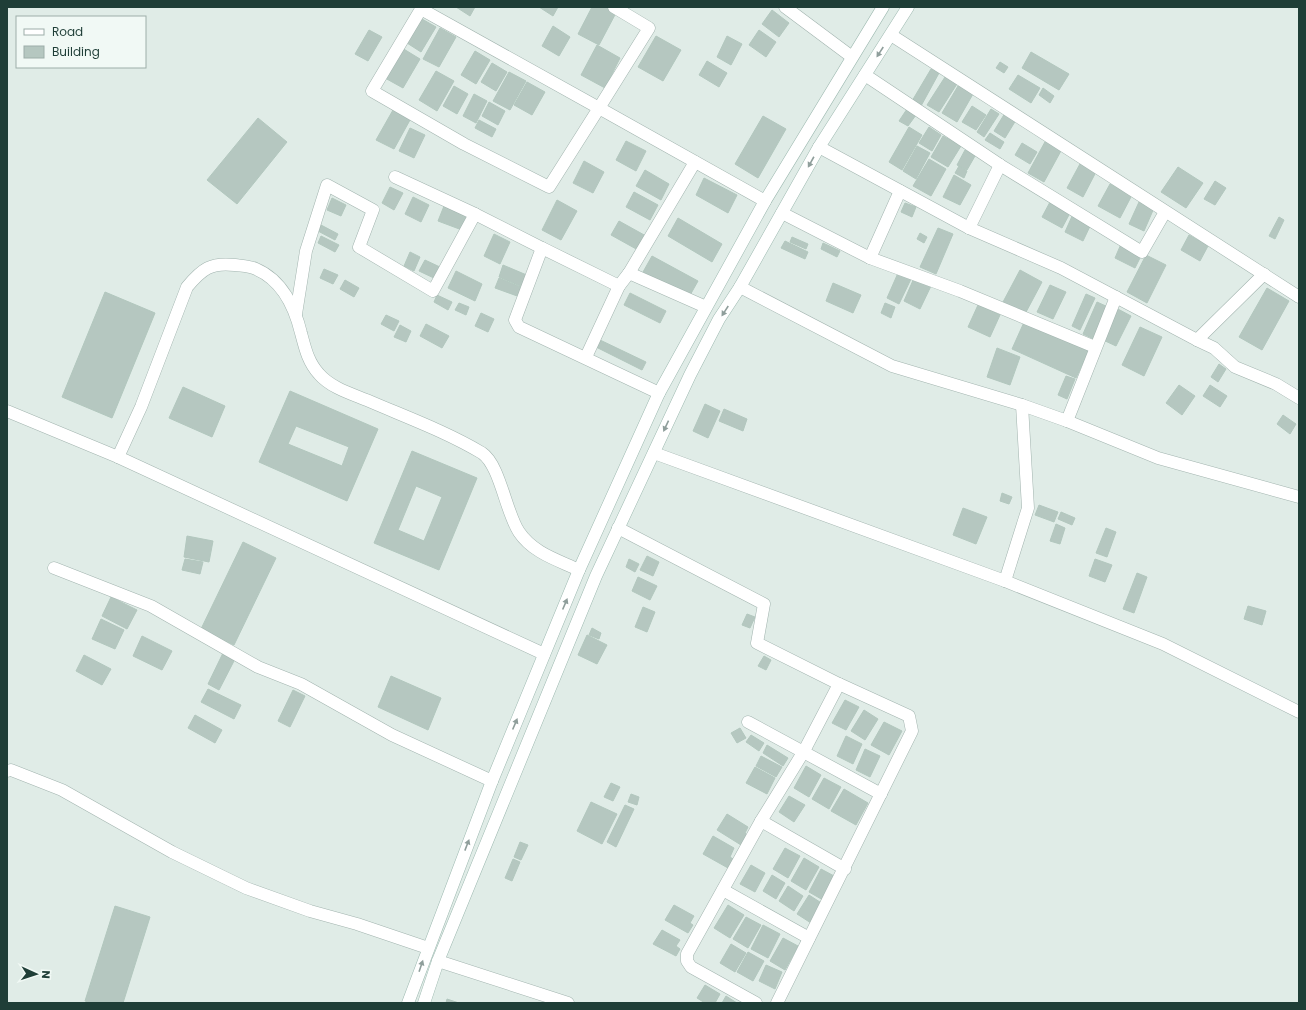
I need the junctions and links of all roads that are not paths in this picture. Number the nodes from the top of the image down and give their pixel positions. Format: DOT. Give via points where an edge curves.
graph roads {
  1 [pos="614,7"];
  2 [pos="785,7"];
  3 [pos="883,7"];
  4 [pos="908,7"];
  5 [pos="422,8"];
  6 [pos="891,35"];
  7 [pos="852,57"];
  8 [pos="865,75"];
  9 [pos="599,108"];
  10 [pos="819,147"];
  11 [pos="695,162"];
  12 [pos="1000,165"];
  13 [pos="395,177"];
  14 [pos="900,191"];
  15 [pos="765,201"];
  16 [pos="1165,212"];
  17 [pos="782,213"];
  18 [pos="475,214"];
  19 [pos="969,228"];
  20 [pos="542,248"];
  21 [pos="870,258"];
  22 [pos="629,273"];
  23 [pos="1264,274"];
  24 [pos="619,286"];
  25 [pos="740,287"];
  26 [pos="1116,297"];
  27 [pos="1299,297"];
  28 [pos="706,307"];
  29 [pos="296,314"];
  30 [pos="1196,340"];
  31 [pos="1096,347"];
  32 [pos="586,357"];
  33 [pos="659,393"];
  34 [pos="1299,398"];
  35 [pos="1022,405"];
  36 [pos="7,411"];
  37 [pos="1067,421"];
  38 [pos="654,453"];
  39 [pos="118,457"];
  40 [pos="1299,497"];
  41 [pos="618,528"];
  42 [pos="54,568"];
  43 [pos="579,570"];
  44 [pos="1005,581"];
  45 [pos="544,654"];
  46 [pos="839,684"];
  47 [pos="1299,712"];
  48 [pos="748,722"];
  49 [pos="804,751"];
  50 [pos="7,771"];
  51 [pos="492,781"];
  52 [pos="882,794"];
  53 [pos="761,821"];
  54 [pos="844,869"];
  55 [pos="723,890"];
  56 [pos="809,938"];
  57 [pos="428,948"];
  58 [pos="438,961"];
  59 [pos="408,1003"];
  60 [pos="424,1003"];
  61 [pos="568,1003"];
  62 [pos="756,1003"];
  63 [pos="776,1003"];
  1 -- 9 [label="street" via="649,28"];
  2 -- 7 [label="street"];
  3 -- 7 [label="street"];
  4 -- 6 [label="street"];
  5 -- 9 [label="street"];
  5 -- 9 [label="street" via="372,91 464,144 549,187"];
  6 -- 8 [label="street, one-way"];
  6 -- 16 [label="street"];
  7 -- 15 [label="street"];
  8 -- 10 [label="street"];
  8 -- 12 [label="street"];
  9 -- 11 [label="street"];
  10 -- 14 [label="street"];
  10 -- 17 [label="street, one-way"];
  11 -- 15 [label="street"];
  11 -- 22 [label="street"];
  12 -- 16 [label="street" via="1142,252"];
  12 -- 19 [label="street"];
  13 -- 18 [label="street"];
  14 -- 19 [label="street"];
  14 -- 21 [label="street"];
  15 -- 28 [label="street"];
  16 -- 23 [label="street"];
  17 -- 21 [label="street"];
  17 -- 25 [label="street"];
  18 -- 20 [label="street"];
  18 -- 29 [label="street" via="433,291 360,247 373,210 327,185 306,251"];
  19 -- 26 [label="street" via="1060,268"];
  20 -- 24 [label="street"];
  20 -- 32 [label="street" via="515,320 520,327"];
  21 -- 31 [label="street"];
  22 -- 24 [label="street"];
  22 -- 28 [label="street"];
  23 -- 27 [label="street"];
  23 -- 30 [label="street"];
  24 -- 32 [label="street"];
  25 -- 35 [label="street" via="892,366"];
  25 -- 38 [label="street, one-way" via="716,326"];
  26 -- 30 [label="street"];
  26 -- 31 [label="street"];
  28 -- 33 [label="street"];
  29 -- 39 [label="street" via="277,282 256,269 229,264 212,265 199,271 187,287 141,408"];
  29 -- 43 [label="street" via="307,358 319,375 335,386 432,428 483,454 492,465 518,531 543,554"];
  30 -- 34 [label="street" via="1214,348 1235,367 1276,384"];
  31 -- 37 [label="street"];
  32 -- 33 [label="street"];
  33 -- 43 [label="street"];
  35 -- 37 [label="street"];
  35 -- 44 [label="street" via="1028,508"];
  36 -- 39 [label="street"];
  37 -- 40 [label="street" via="1158,458"];
  38 -- 41 [label="street"];
  38 -- 44 [label="street"];
  39 -- 45 [label="street"];
  41 -- 46 [label="street" via="764,604 757,643"];
  41 -- 58 [label="street"];
  42 -- 51 [label="street" via="151,606 258,667 301,684 392,735"];
  45 -- 43 [label="street, one-way"];
  44 -- 47 [label="street" via="1163,644"];
  51 -- 45 [label="street, one-way"];
  46 -- 49 [label="street"];
  46 -- 52 [label="street" via="909,716 912,731"];
  48 -- 49 [label="street"];
  49 -- 52 [label="street"];
  49 -- 53 [label="street"];
  50 -- 57 [label="street" via="11,770 62,790 172,852 246,888"];
  57 -- 51 [label="street, one-way"];
  52 -- 54 [label="street"];
  53 -- 54 [label="street"];
  53 -- 55 [label="street"];
  54 -- 56 [label="street"];
  55 -- 56 [label="street"];
  55 -- 62 [label="street" via="687,954 687,961 691,967"];
  56 -- 63 [label="street"];
  59 -- 57 [label="street, one-way"];
  58 -- 60 [label="street"];
  58 -- 61 [label="street"];
}
